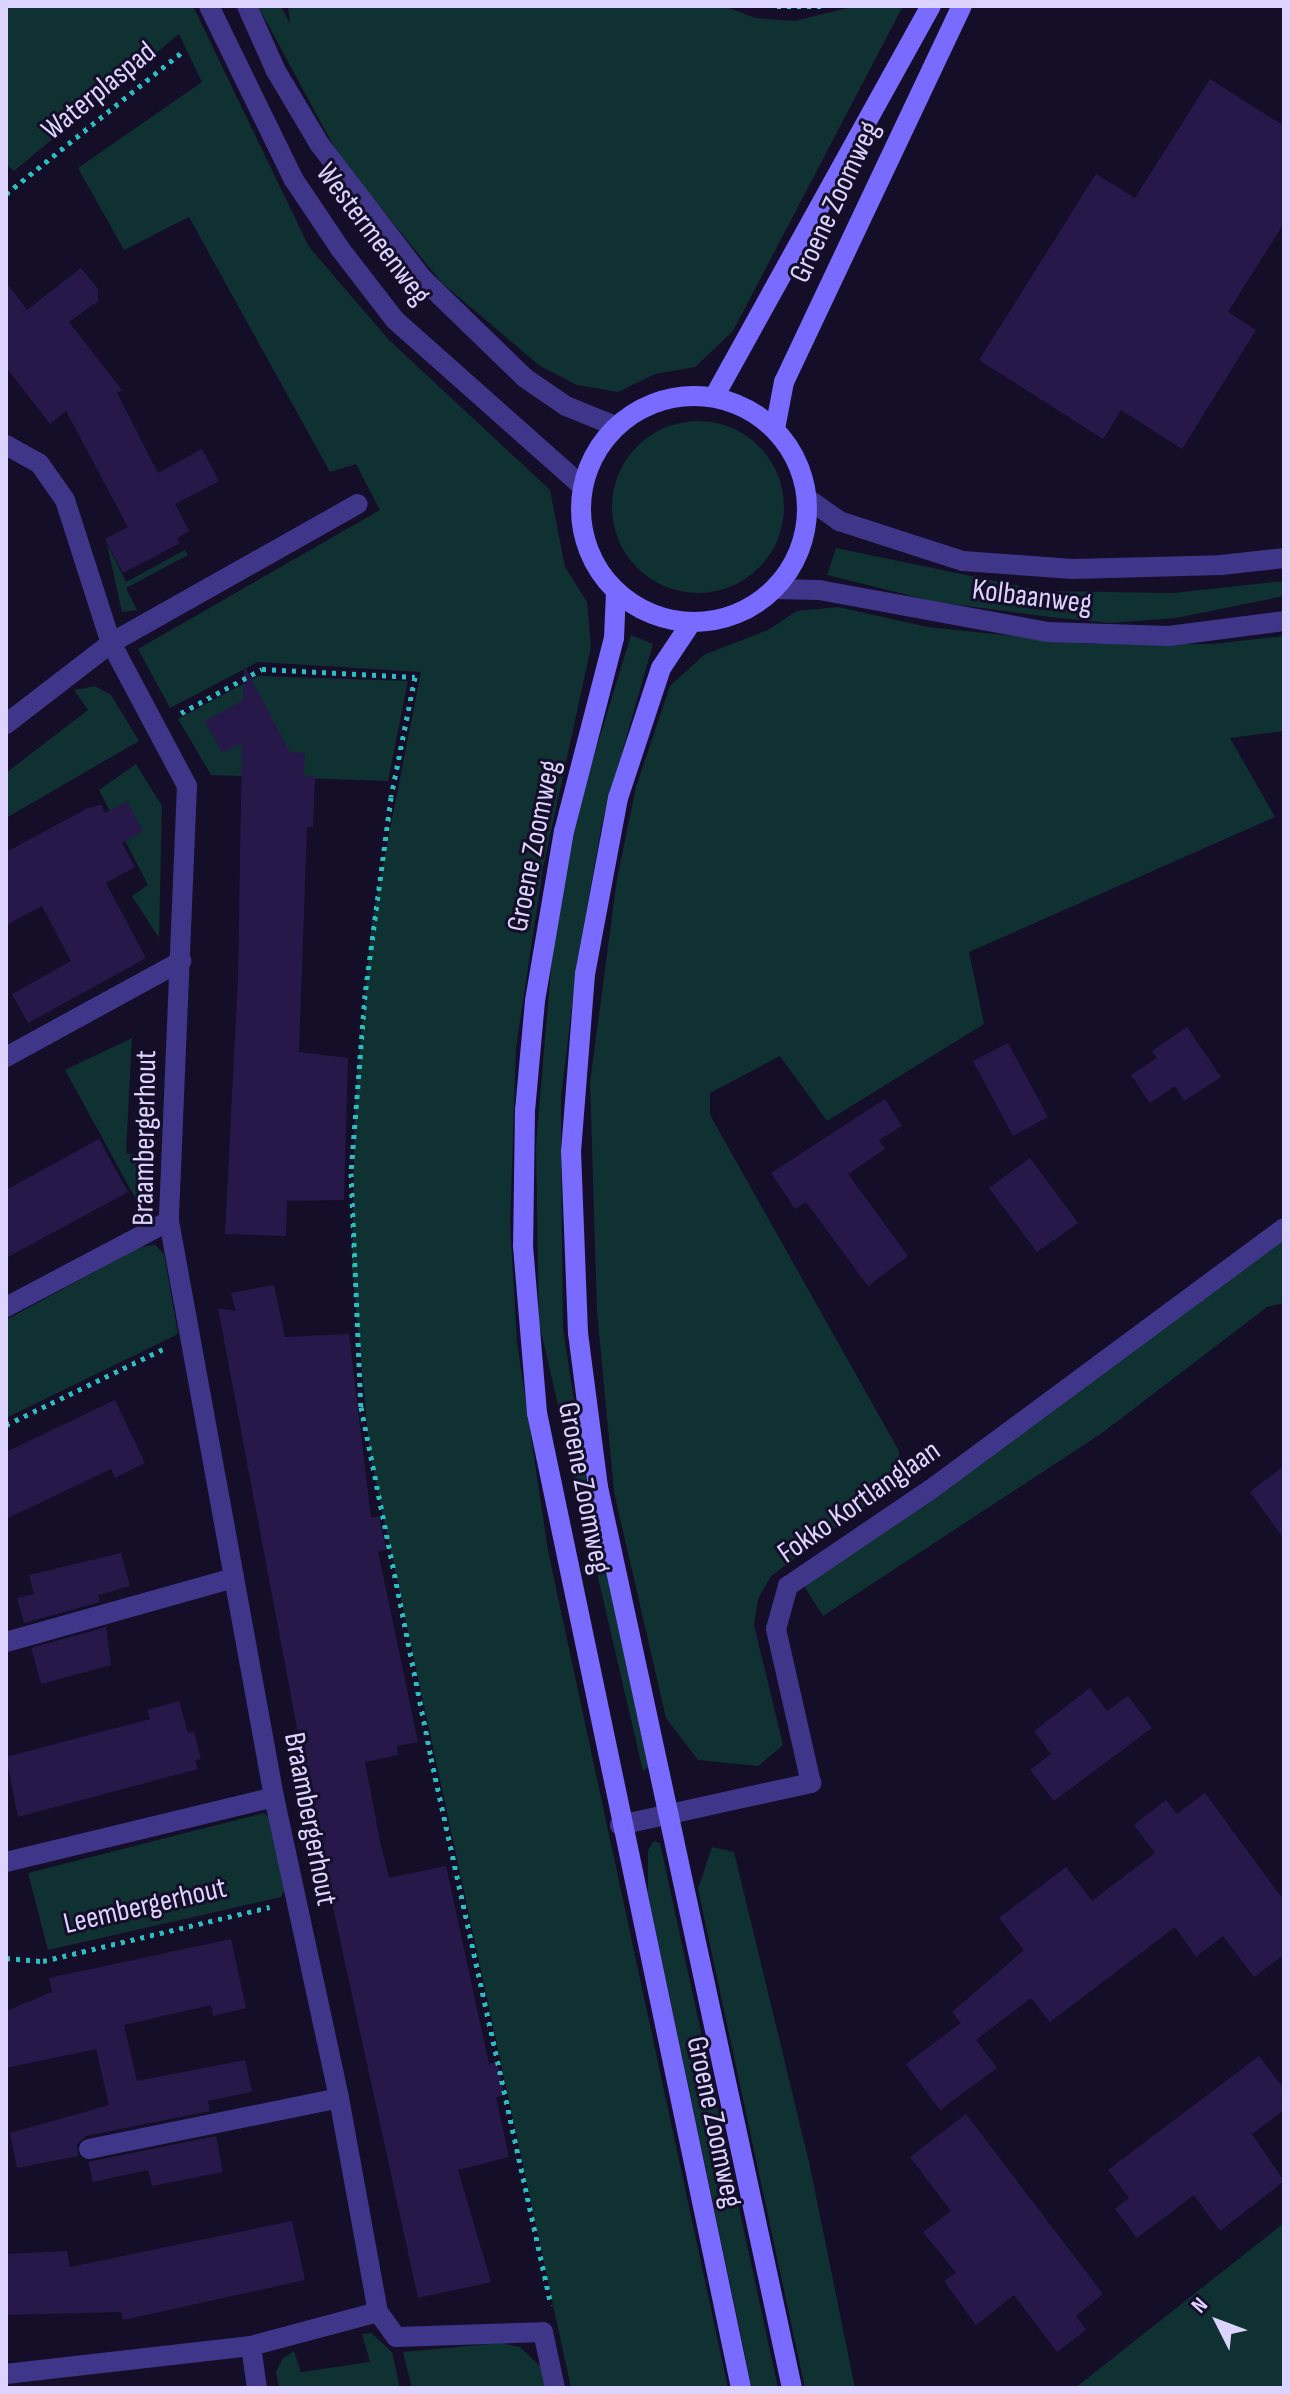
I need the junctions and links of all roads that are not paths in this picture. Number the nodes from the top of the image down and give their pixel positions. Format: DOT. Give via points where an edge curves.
graph roads {
  1 [pos="209,6"];
  2 [pos="247,6"];
  3 [pos="931,6"];
  4 [pos="962,6"];
  5 [pos="714,397"];
  6 [pos="615,426"];
  7 [pos="775,429"];
  8 [pos="6,445"];
  9 [pos="582,486"];
  10 [pos="808,499"];
  11 [pos="358,504"];
  12 [pos="1284,558"];
  13 [pos="775,589"];
  14 [pos="616,592"];
  15 [pos="1284,621"];
  16 [pos="691,623"];
  17 [pos="111,643"];
  18 [pos="6,724"];
  19 [pos="181,961"];
  20 [pos="6,1057"];
  21 [pos="169,1221"];
  22 [pos="1284,1228"];
  23 [pos="6,1307"];
  24 [pos="234,1578"];
  25 [pos="6,1642"];
  26 [pos="274,1797"];
  27 [pos="669,1815"];
  28 [pos="620,1825"];
  29 [pos="6,1862"];
  30 [pos="339,2098"];
  31 [pos="89,2149"];
  32 [pos="378,2312"];
  33 [pos="251,2346"];
  34 [pos="6,2374"];
  35 [pos="257,2388"];
  36 [pos="555,2388"];
  37 [pos="741,2388"];
  38 [pos="792,2388"];
  1 -- 9 [label="street, Westermeenweg" via="294,180 395,320"];
  2 -- 6 [label="street, Westermeenweg" via="276,71 320,145 423,279 525,378 566,406"];
  3 -- 5 [label="main road, Groene Zoomweg"];
  4 -- 7 [label="main road, Groene Zoomweg" via="784,382"];
  5 -- 6 [label="main road" via="673,396 642,407"];
  5 -- 7 [label="main road" via="743,405"];
  6 -- 9 [label="main road" via="594,454"];
  7 -- 10 [label="main road" via="798,461"];
  8 -- 17 [label="street, Braambergerhout" via="39,463 65,500"];
  9 -- 14 [label="main road" via="580,525 592,562"];
  10 -- 12 [label="street, Kolbaanweg" via="839,521 963,561 1073,569"];
  10 -- 13 [label="main road" via="805,532 794,563"];
  11 -- 17 [label="street"];
  13 -- 15 [label="street, Kolbaanweg" via="819,590 1048,632 1169,636"];
  13 -- 16 [label="main road" via="736,614"];
  14 -- 16 [label="main road" via="651,615"];
  14 -- 28 [label="main road, Groene Zoomweg" via="614,638 564,831 535,1001 525,1110 523,1246 537,1413"];
  16 -- 27 [label="main road, Groene Zoomweg" via="661,668 618,798 585,974 571,1151 578,1333 598,1487"];
  17 -- 18 [label="street"];
  17 -- 19 [label="street, Braambergerhout" via="187,786"];
  19 -- 20 [label="street"];
  19 -- 21 [label="street, Braambergerhout"];
  21 -- 23 [label="street"];
  21 -- 24 [label="street, Braambergerhout"];
  22 -- 27 [label="street, Fokko Kortlanglaan" via="930,1490 788,1586 776,1629 811,1783"];
  24 -- 25 [label="street"];
  24 -- 26 [label="street, Braambergerhout"];
  26 -- 29 [label="street"];
  26 -- 30 [label="street, Braambergerhout"];
  27 -- 28 [label="street, Fokko Kortlanglaan"];
  27 -- 38 [label="main road, Groene Zoomweg"];
  28 -- 37 [label="main road, Groene Zoomweg"];
  30 -- 31 [label="street"];
  30 -- 32 [label="street, Braambergerhout"];
  32 -- 33 [label="street"];
  32 -- 36 [label="street" via="396,2337 543,2332"];
  33 -- 34 [label="street"];
  33 -- 35 [label="street"];
}
